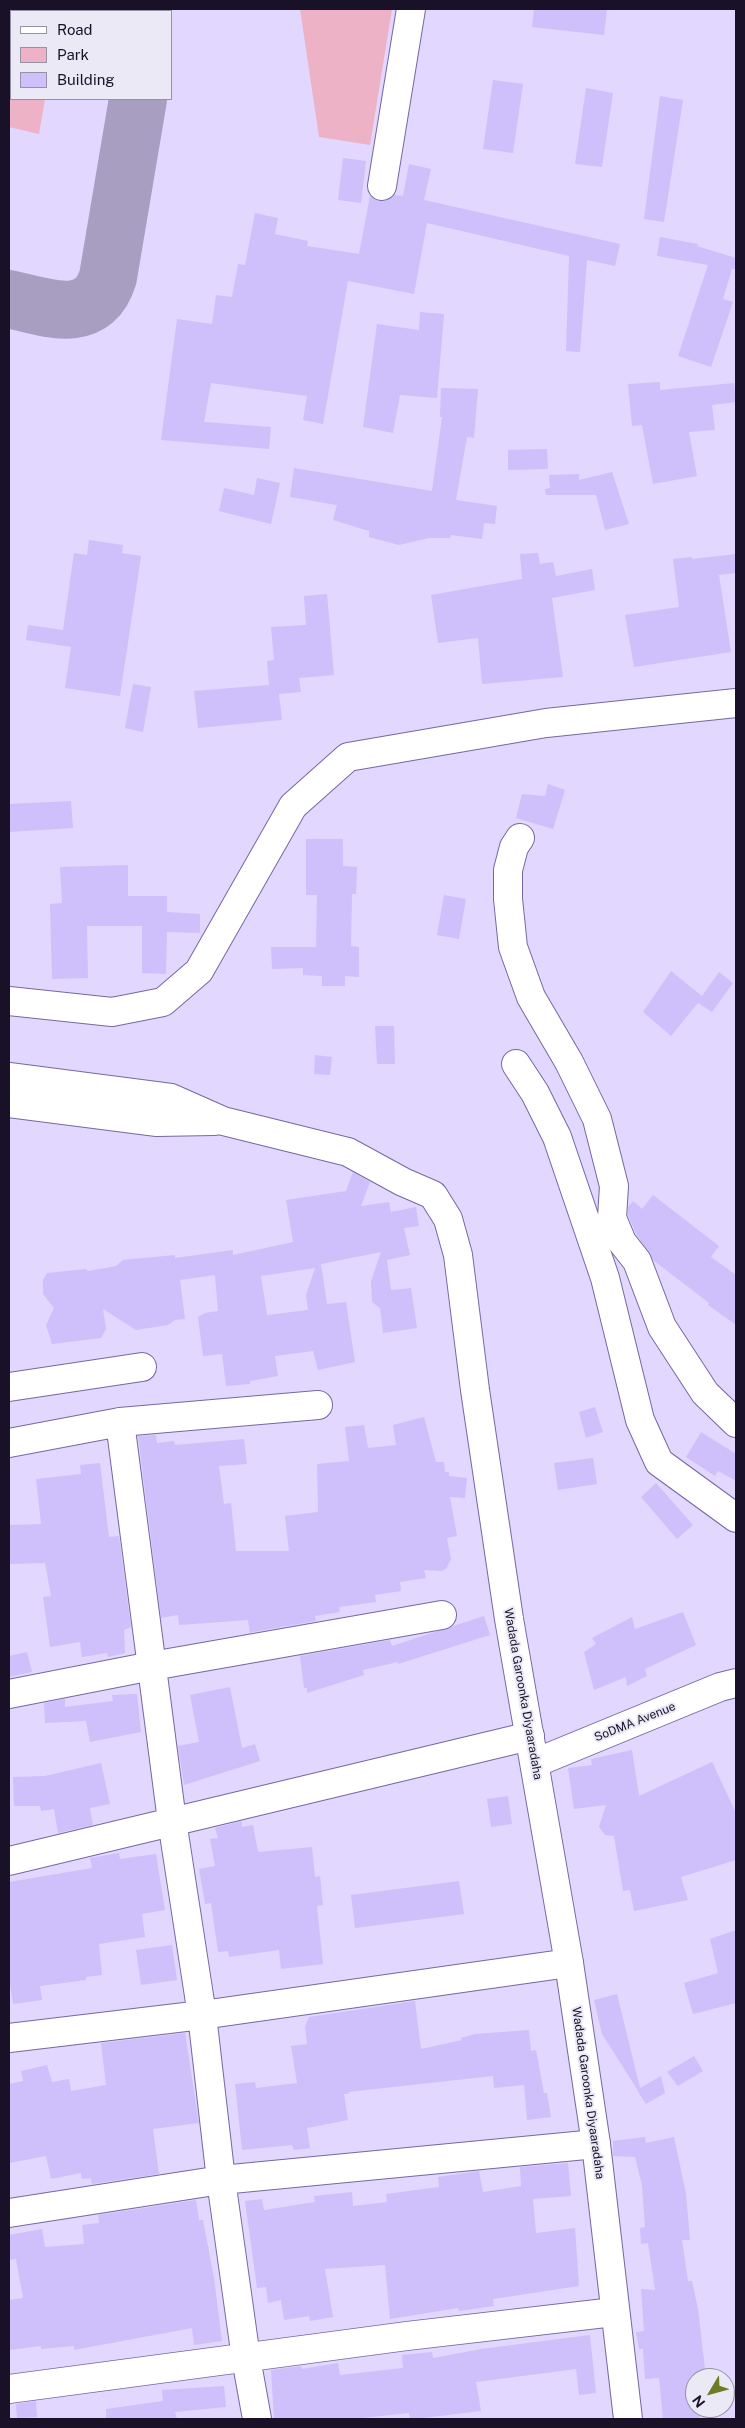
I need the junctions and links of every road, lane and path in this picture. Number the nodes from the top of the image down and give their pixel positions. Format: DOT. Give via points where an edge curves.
graph roads {
  1 [pos="411,9"];
  2 [pos="382,186"];
  3 [pos="736,703"];
  4 [pos="520,838"];
  5 [pos="9,1001"];
  6 [pos="516,1064"];
  7 [pos="9,1077"];
  8 [pos="9,1104"];
  9 [pos="223,1121"];
  10 [pos="142,1367"];
  11 [pos="9,1387"];
  12 [pos="318,1404"];
  13 [pos="120,1422"];
  14 [pos="736,1423"];
  15 [pos="9,1443"];
  16 [pos="736,1518"];
  17 [pos="442,1615"];
  18 [pos="152,1666"];
  19 [pos="736,1682"];
  20 [pos="9,1694"];
  21 [pos="530,1736"];
  22 [pos="535,1763"];
  23 [pos="172,1821"];
  24 [pos="9,1861"];
  25 [pos="569,1963"];
  26 [pos="202,2015"];
  27 [pos="9,2038"];
  28 [pos="596,2144"];
  29 [pos="220,2180"];
  30 [pos="9,2213"];
  31 [pos="614,2312"];
  32 [pos="246,2358"];
  33 [pos="9,2389"];
  34 [pos="257,2419"];
  35 [pos="628,2419"];
  1 -- 2 [label="street"];
  3 -- 5 [label="street" via="546,723 348,757 294,806 200,971 162,1002 112,1012"];
  4 -- 14 [label="street" via="508,870 513,947 531,997 597,1118 614,1186 612,1218 622,1242 637,1261 662,1327 705,1393"];
  6 -- 16 [label="street" via="535,1093 563,1153 605,1278 640,1420 660,1462"];
  7 -- 9 [label="street, Wadada Garoonka Diyaaradaha" via="171,1098"];
  8 -- 9 [label="street, Wadada Garoonka Diyaaradaha" via="157,1122"];
  9 -- 21 [label="street, Wadada Garoonka Diyaaradaha" via="348,1152 433,1195 448,1219 458,1255 503,1581"];
  10 -- 11 [label="street"];
  12 -- 13 [label="street"];
  13 -- 15 [label="street"];
  13 -- 18 [label="street"];
  17 -- 18 [label="street"];
  18 -- 20 [label="street"];
  18 -- 23 [label="street"];
  19 -- 22 [label="street, SoDMA Avenue"];
  21 -- 22 [label="street, Wadada Garoonka Diyaaradaha"];
  21 -- 23 [label="street"];
  22 -- 25 [label="street, Wadada Garoonka Diyaaradaha"];
  23 -- 24 [label="street"];
  23 -- 26 [label="street"];
  25 -- 26 [label="street"];
  25 -- 28 [label="street, Wadada Garoonka Diyaaradaha"];
  26 -- 27 [label="street"];
  26 -- 29 [label="street"];
  28 -- 29 [label="street"];
  28 -- 31 [label="street, Wadada Garoonka Diyaaradaha"];
  29 -- 30 [label="street"];
  29 -- 32 [label="street"];
  31 -- 32 [label="street"];
  31 -- 35 [label="street, Wadada Garoonka Diyaaradaha"];
  32 -- 33 [label="street"];
  32 -- 34 [label="street"];
}
